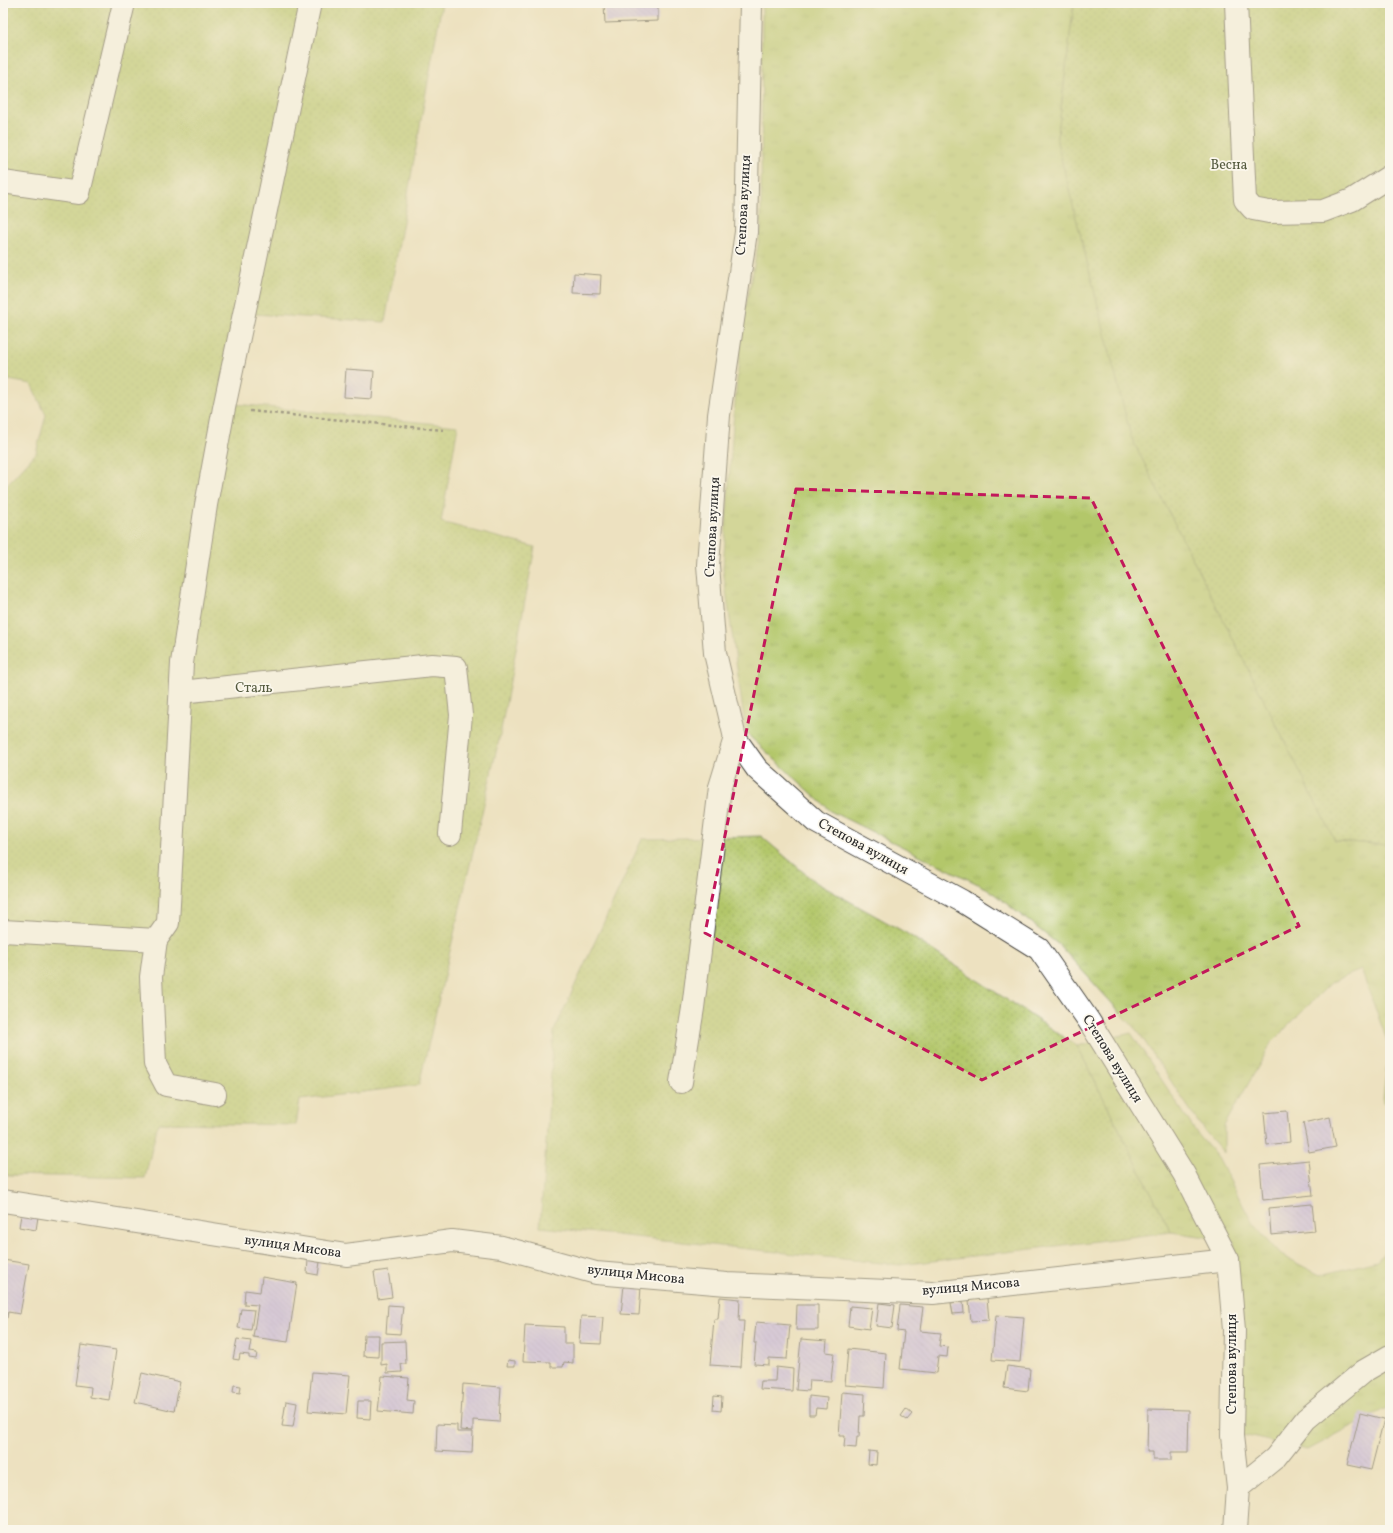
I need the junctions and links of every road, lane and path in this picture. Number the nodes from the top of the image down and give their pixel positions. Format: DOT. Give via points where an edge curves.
graph roads {
  1 [pos="124,3"];
  2 [pos="310,3"];
  3 [pos="751,3"];
  4 [pos="1236,3"];
  5 [pos="1390,176"];
  6 [pos="3,182"];
  7 [pos="224,408"];
  8 [pos="443,430"];
  9 [pos="181,692"];
  10 [pos="735,738"];
  11 [pos="450,834"];
  12 [pos="3,931"];
  13 [pos="156,940"];
  14 [pos="681,1082"];
  15 [pos="215,1094"];
  16 [pos="3,1201"];
  17 [pos="1228,1260"];
  18 [pos="1390,1356"];
  19 [pos="1238,1488"];
  20 [pos="1235,1530"];
  1 -- 6 [label="street" via="79,193"];
  2 -- 7 [label="street"];
  3 -- 10 [label="street, Степова вулиця" via="746,232 719,415 708,565 715,653"];
  4 -- 5 [label="street" via="1245,200 1253,209 1269,212 1323,211 1352,200"];
  7 -- 8 [label="path"];
  7 -- 9 [label="street" via="182,663"];
  9 -- 11 [label="street" via="432,665 456,668 461,715"];
  9 -- 13 [label="street" via="168,923"];
  10 -- 14 [label="street" via="720,786 694,1008"];
  10 -- 17 [label="street, Степова вулиця" via="757,769 816,822 962,901 1039,949 1089,1021 1184,1174"];
  12 -- 13 [label="street"];
  13 -- 15 [label="street" via="151,977 155,1064 166,1085"];
  16 -- 17 [label="street, вулиця Мисова" via="346,1255 452,1242 502,1247 596,1273 727,1284 933,1293"];
  17 -- 19 [label="street, Степова вулиця" via="1234,1330 1232,1436"];
  18 -- 19 [label="street" via="1364,1371 1306,1419 1275,1458"];
  19 -- 20 [label="street, Степова вулиця"];
}
